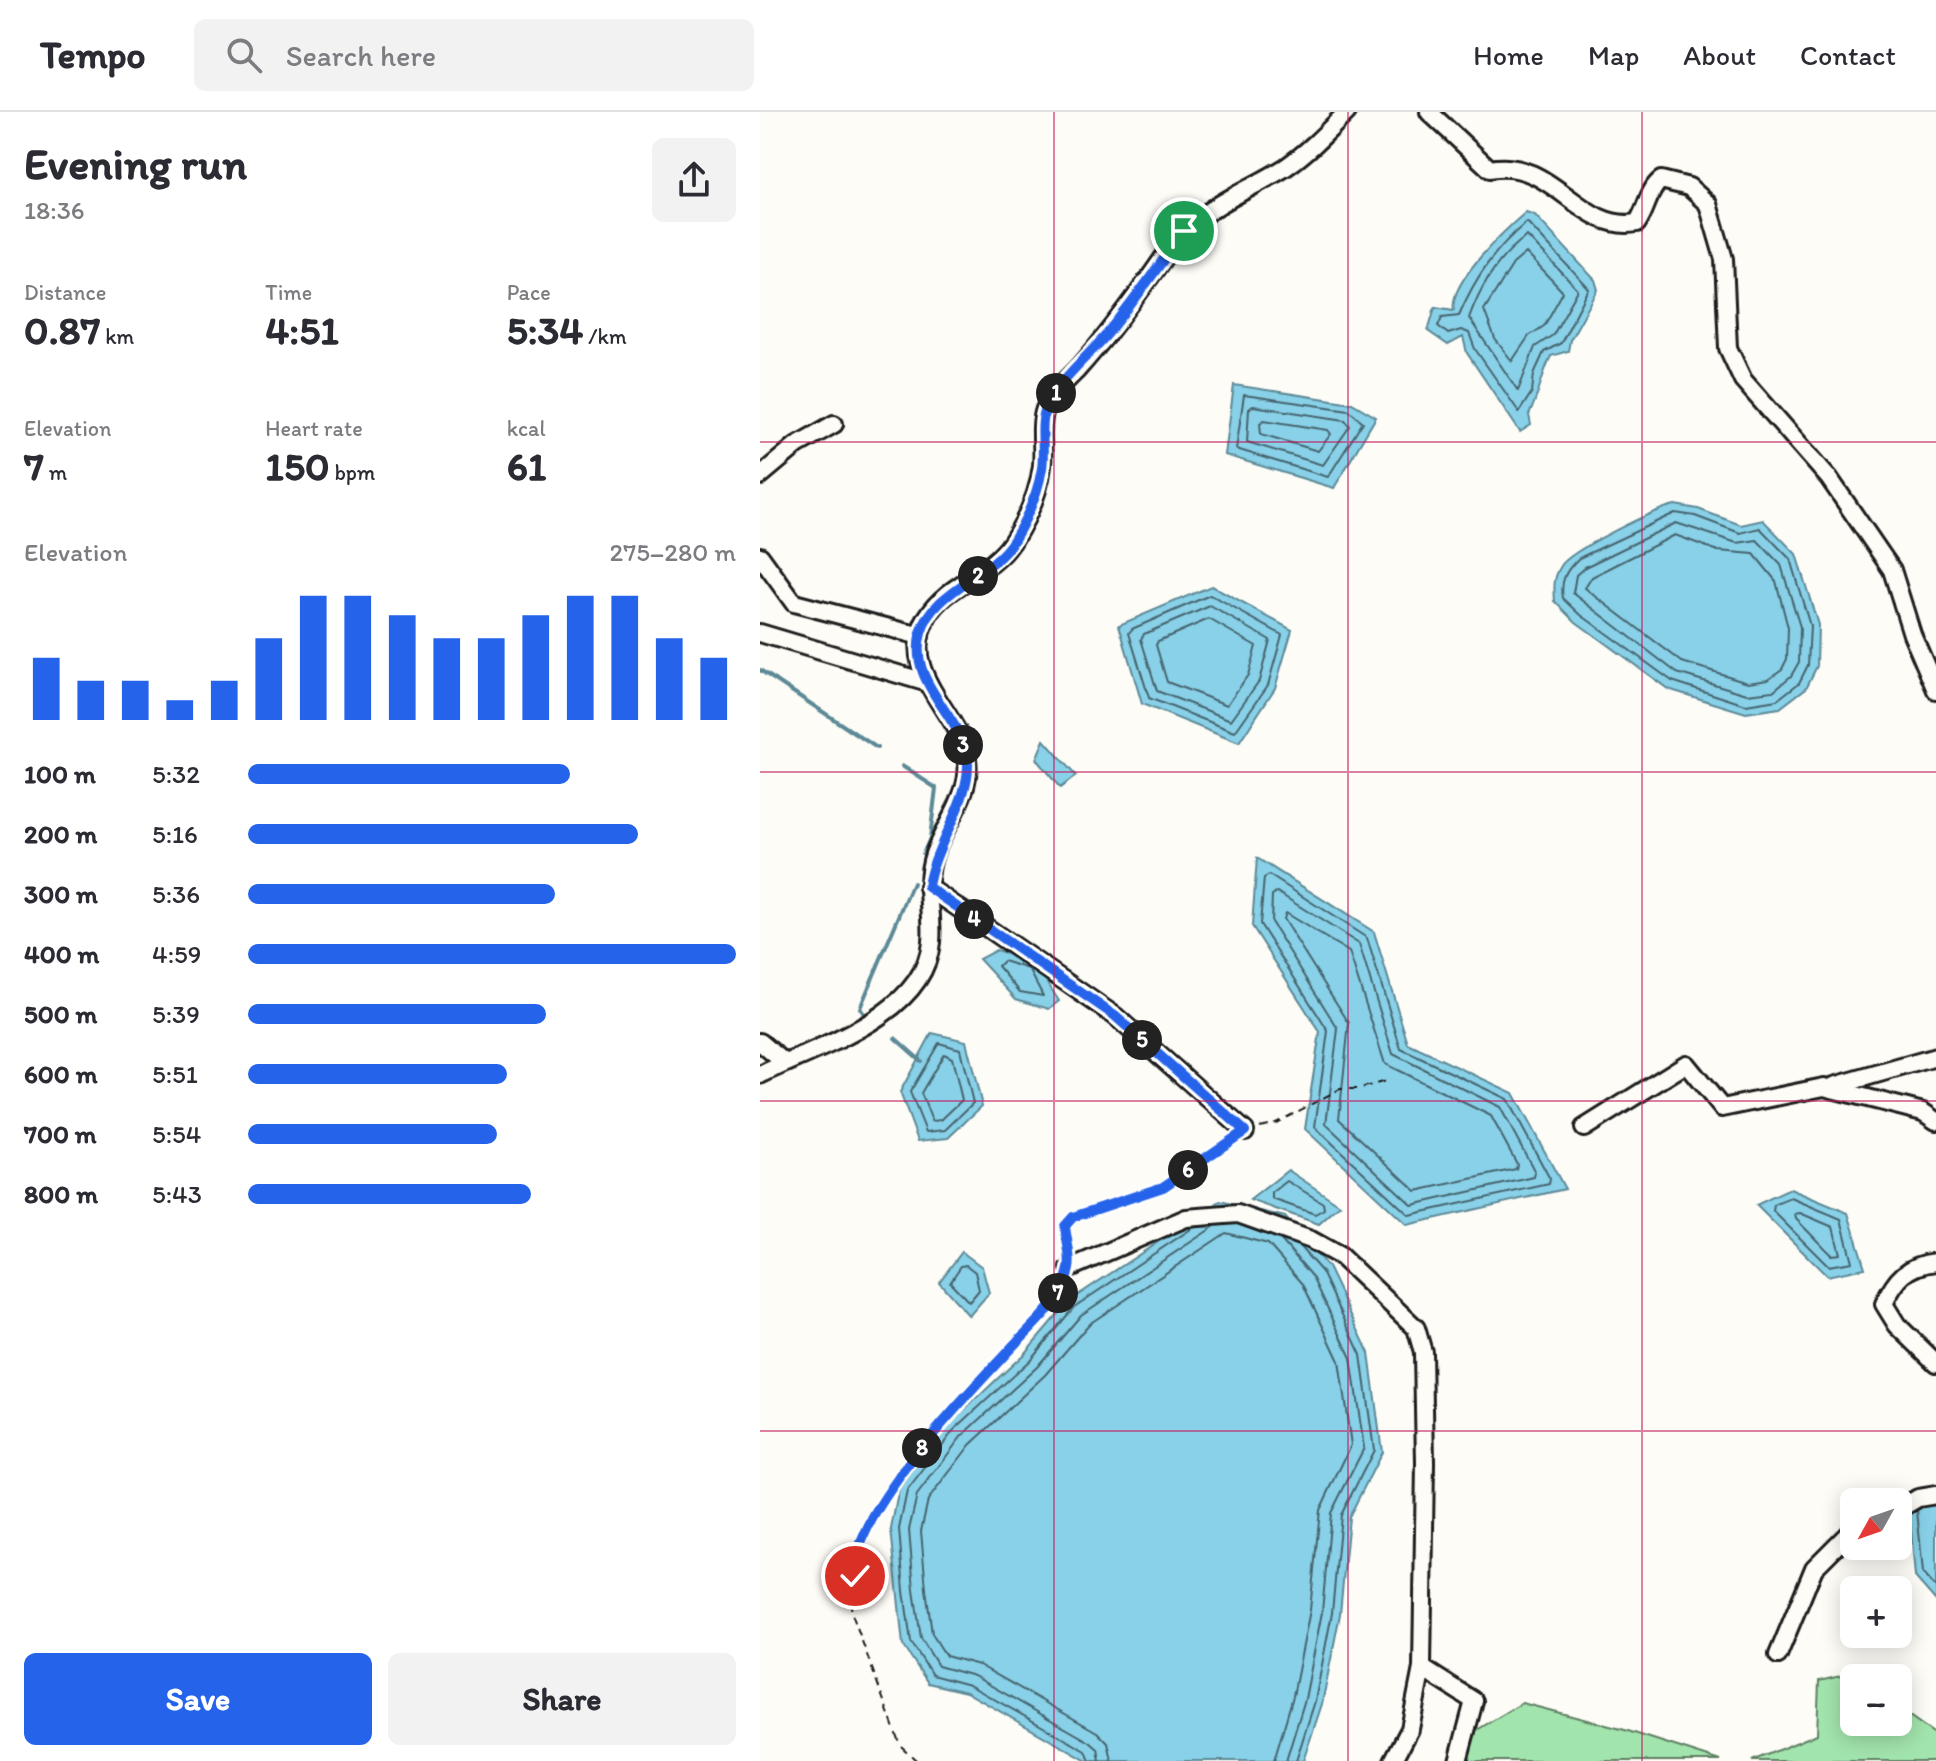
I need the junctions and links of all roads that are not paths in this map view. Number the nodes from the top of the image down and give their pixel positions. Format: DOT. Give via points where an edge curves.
graph roads {
  1 [pos="1347,112"];
  2 [pos="1429,112"];
  3 [pos="834,424"];
  4 [pos="760,476"];
  5 [pos="760,556"];
  6 [pos="760,633"];
  7 [pos="920,636"];
  8 [pos="928,683"];
  9 [pos="1936,690"];
  10 [pos="928,887"];
  11 [pos="760,1042"];
  12 [pos="1936,1057"];
  13 [pos="785,1063"];
  14 [pos="760,1075"];
  15 [pos="1824,1087"];
  16 [pos="1936,1121"];
  17 [pos="1584,1128"];
  18 [pos="1245,1131"];
  19 [pos="1936,1262"];
  20 [pos="1070,1268"];
  21 [pos="1936,1363"];
  22 [pos="1936,1495"];
  23 [pos="1912,1502"];
  24 [pos="1840,1542"];
  25 [pos="1778,1655"];
  26 [pos="1422,1668"];
  27 [pos="1393,1761"];
  28 [pos="1458,1761"];
  1 -- 7 [label="street" via="1314,146 1184,231 1045,409 1042,468 1033,504 1011,543 985,571 944,599 928,616"];
  2 -- 9 [label="street" via="1490,169 1527,170 1597,218 1620,226 1637,223 1653,186 1661,180 1689,187 1708,204 1724,259 1728,348 1743,380 1829,478 1892,570"];
  3 -- 4 [label="street" via="797,445"];
  5 -- 7 [label="street" via="794,603"];
  6 -- 8 [label="street"];
  7 -- 8 [label="street"];
  8 -- 10 [label="street" via="967,757 967,777 934,854"];
  10 -- 13 [label="street" via="931,943 924,968 905,992 863,1028"];
  10 -- 18 [label="street" via="1115,1016"];
  11 -- 13 [label="street"];
  12 -- 15 [label="street"];
  13 -- 14 [label="street"];
  15 -- 16 [label="street" via="1923,1112"];
  15 -- 17 [label="street" via="1722,1108 1686,1064"];
  19 -- 21 [label="street" via="1922,1263 1895,1279 1884,1304 1897,1325"];
  20 -- 26 [label="street" via="1186,1218 1238,1214 1340,1256 1416,1328 1423,1352 1425,1463"];
  22 -- 23 [label="street"];
  24 -- 25 [label="street" via="1814,1568"];
  26 -- 27 [label="street" via="1410,1729"];
  26 -- 28 [label="street" via="1474,1701"];
}
